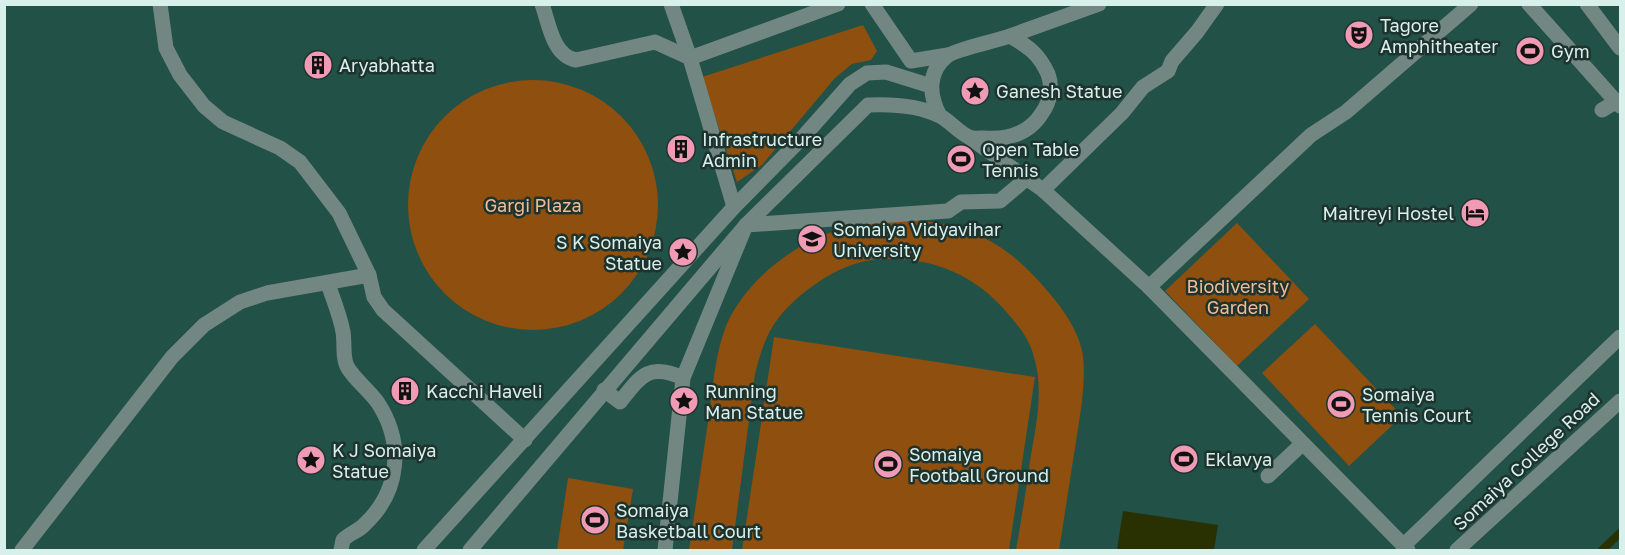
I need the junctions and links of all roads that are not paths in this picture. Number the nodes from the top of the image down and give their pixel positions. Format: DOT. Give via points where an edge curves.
graph roads {
  1 [pos="160,4"];
  2 [pos="542,4"];
  3 [pos="671,4"];
  4 [pos="838,4"];
  5 [pos="872,4"];
  6 [pos="1099,4"];
  7 [pos="1217,4"];
  8 [pos="1471,4"];
  9 [pos="1529,4"];
  10 [pos="1587,4"];
  11 [pos="1010,36"];
  12 [pos="1620,48"];
  13 [pos="948,55"];
  14 [pos="690,58"];
  15 [pos="931,86"];
  16 [pos="1619,104"];
  17 [pos="1602,110"];
  18 [pos="940,116"];
  19 [pos="970,138"];
  20 [pos="1026,179"];
  21 [pos="1043,190"];
  22 [pos="734,207"];
  23 [pos="746,225"];
  24 [pos="369,275"];
  25 [pos="328,284"];
  26 [pos="1149,286"];
  27 [pos="1620,337"];
  28 [pos="683,378"];
  29 [pos="604,390"];
  30 [pos="1620,401"];
  31 [pos="525,440"];
  32 [pos="1302,444"];
  33 [pos="1268,476"];
  34 [pos="1405,548"];
  35 [pos="22,550"];
  36 [pos="341,550"];
  37 [pos="424,550"];
  38 [pos="470,550"];
  39 [pos="665,550"];
  40 [pos="1457,550"];
  1 -- 24 [label="street" via="166,48 180,75 204,106 223,122 280,148 300,162 339,213"];
  2 -- 14 [label="street" via="555,41 568,59 656,42"];
  3 -- 14 [label="street"];
  4 -- 14 [label="street"];
  5 -- 13 [label="street" via="911,61"];
  6 -- 11 [label="street"];
  7 -- 21 [label="street" via="1168,71 1143,87 1122,113"];
  8 -- 26 [label="street" via="1365,88 1346,112 1311,135"];
  9 -- 16 [label="street"];
  10 -- 12 [label="street"];
  11 -- 13 [label="street"];
  11 -- 19 [label="street" via="1030,48 1041,61 1050,84 1047,107 1029,128 1010,137"];
  13 -- 15 [label="street" via="939,65"];
  14 -- 22 [label="street"];
  15 -- 18 [label="street" via="932,102"];
  15 -- 22 [label="street" via="886,72 867,73 850,84"];
  16 -- 17 [label="street"];
  18 -- 19 [label="street"];
  18 -- 23 [label="street" via="911,107 868,105"];
  19 -- 20 [label="street"];
  20 -- 21 [label="street"];
  20 -- 23 [label="street" via="1000,201 961,202 948,211"];
  21 -- 26 [label="street"];
  22 -- 31 [label="street"];
  23 -- 28 [label="street"];
  23 -- 29 [label="street"];
  24 -- 25 [label="street"];
  24 -- 31 [label="street" via="374,297 383,310"];
  25 -- 35 [label="street" via="267,293 240,302 204,325 172,357"];
  25 -- 36 [label="street" via="342,327 346,366 384,414 396,459 389,491 370,520 343,540"];
  26 -- 32 [label="street"];
  27 -- 34 [label="street"];
  28 -- 29 [label="street" via="665,372 640,376 620,402"];
  28 -- 39 [label="street"];
  29 -- 38 [label="street"];
  30 -- 40 [label="street, Somaiya College Road"];
  31 -- 37 [label="street"];
  32 -- 33 [label="street"];
  32 -- 34 [label="street"];
}
